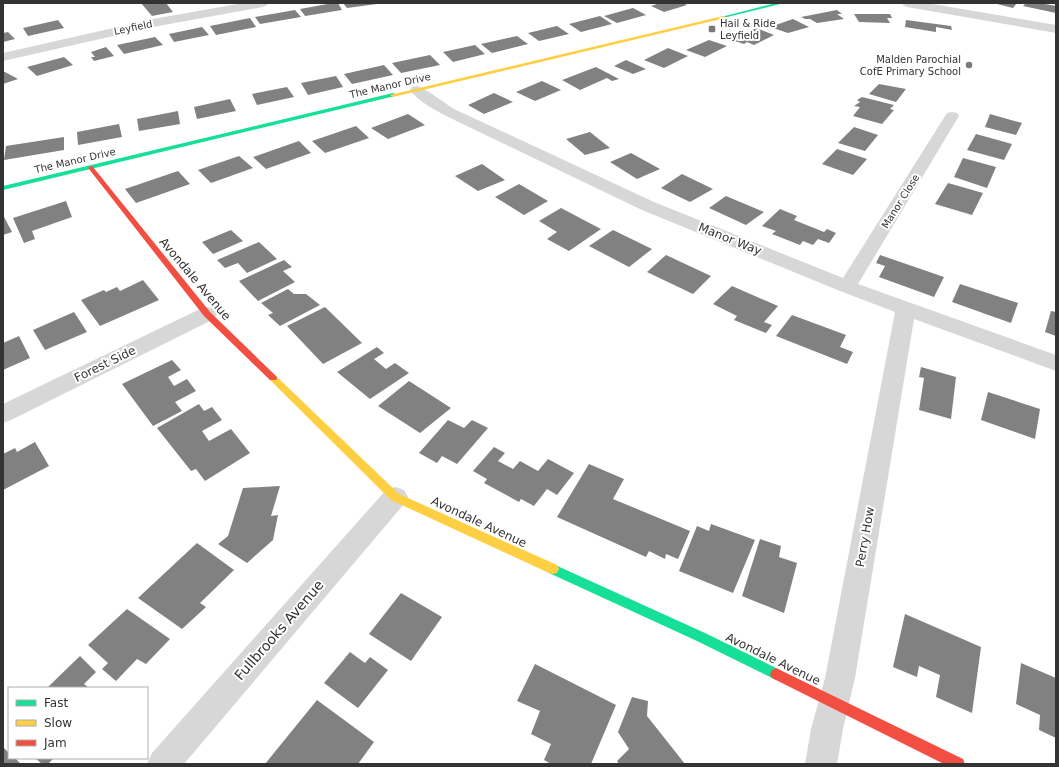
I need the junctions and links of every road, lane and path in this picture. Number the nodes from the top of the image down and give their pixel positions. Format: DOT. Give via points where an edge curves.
graph roads {
  1 [pos="263,3"];
  2 [pos="782,3"];
  3 [pos="907,3"];
  4 [pos="197,8"];
  5 [pos="1056,29"];
  6 [pos="3,57"];
  7 [pos="417,90"];
  8 [pos="952,116"];
  9 [pos="91,168"];
  10 [pos="3,188"];
  11 [pos="847,287"];
  12 [pos="906,309"];
  13 [pos="207,314"];
  14 [pos="1056,363"];
  15 [pos="3,414"];
  16 [pos="395,496"];
  17 [pos="834,703"];
  18 [pos="163,764"];
  19 [pos="821,764"];
  20 [pos="958,764"];
  1 -- 4 [label="street, Leyfield"];
  2 -- 7 [label="street, The Manor Drive"];
  3 -- 5 [label="street"];
  4 -- 6 [label="street, Leyfield"];
  7 -- 9 [label="street, The Manor Drive"];
  7 -- 11 [label="street, Manor Way" via="448,112 641,203"];
  8 -- 11 [label="street, Manor Close"];
  9 -- 10 [label="street, The Manor Drive"];
  9 -- 13 [label="street, Avondale Avenue"];
  11 -- 12 [label="street, Manor Way"];
  12 -- 14 [label="street, Manor Way"];
  12 -- 17 [label="street, Perry How"];
  13 -- 15 [label="street, Forest Side"];
  13 -- 16 [label="street, Avondale Avenue"];
  16 -- 17 [label="street, Avondale Avenue" via="701,637"];
  16 -- 18 [label="street, Fullbrooks Avenue"];
  17 -- 19 [label="street, Perry How"];
  17 -- 20 [label="street, Avondale Avenue"];
}
